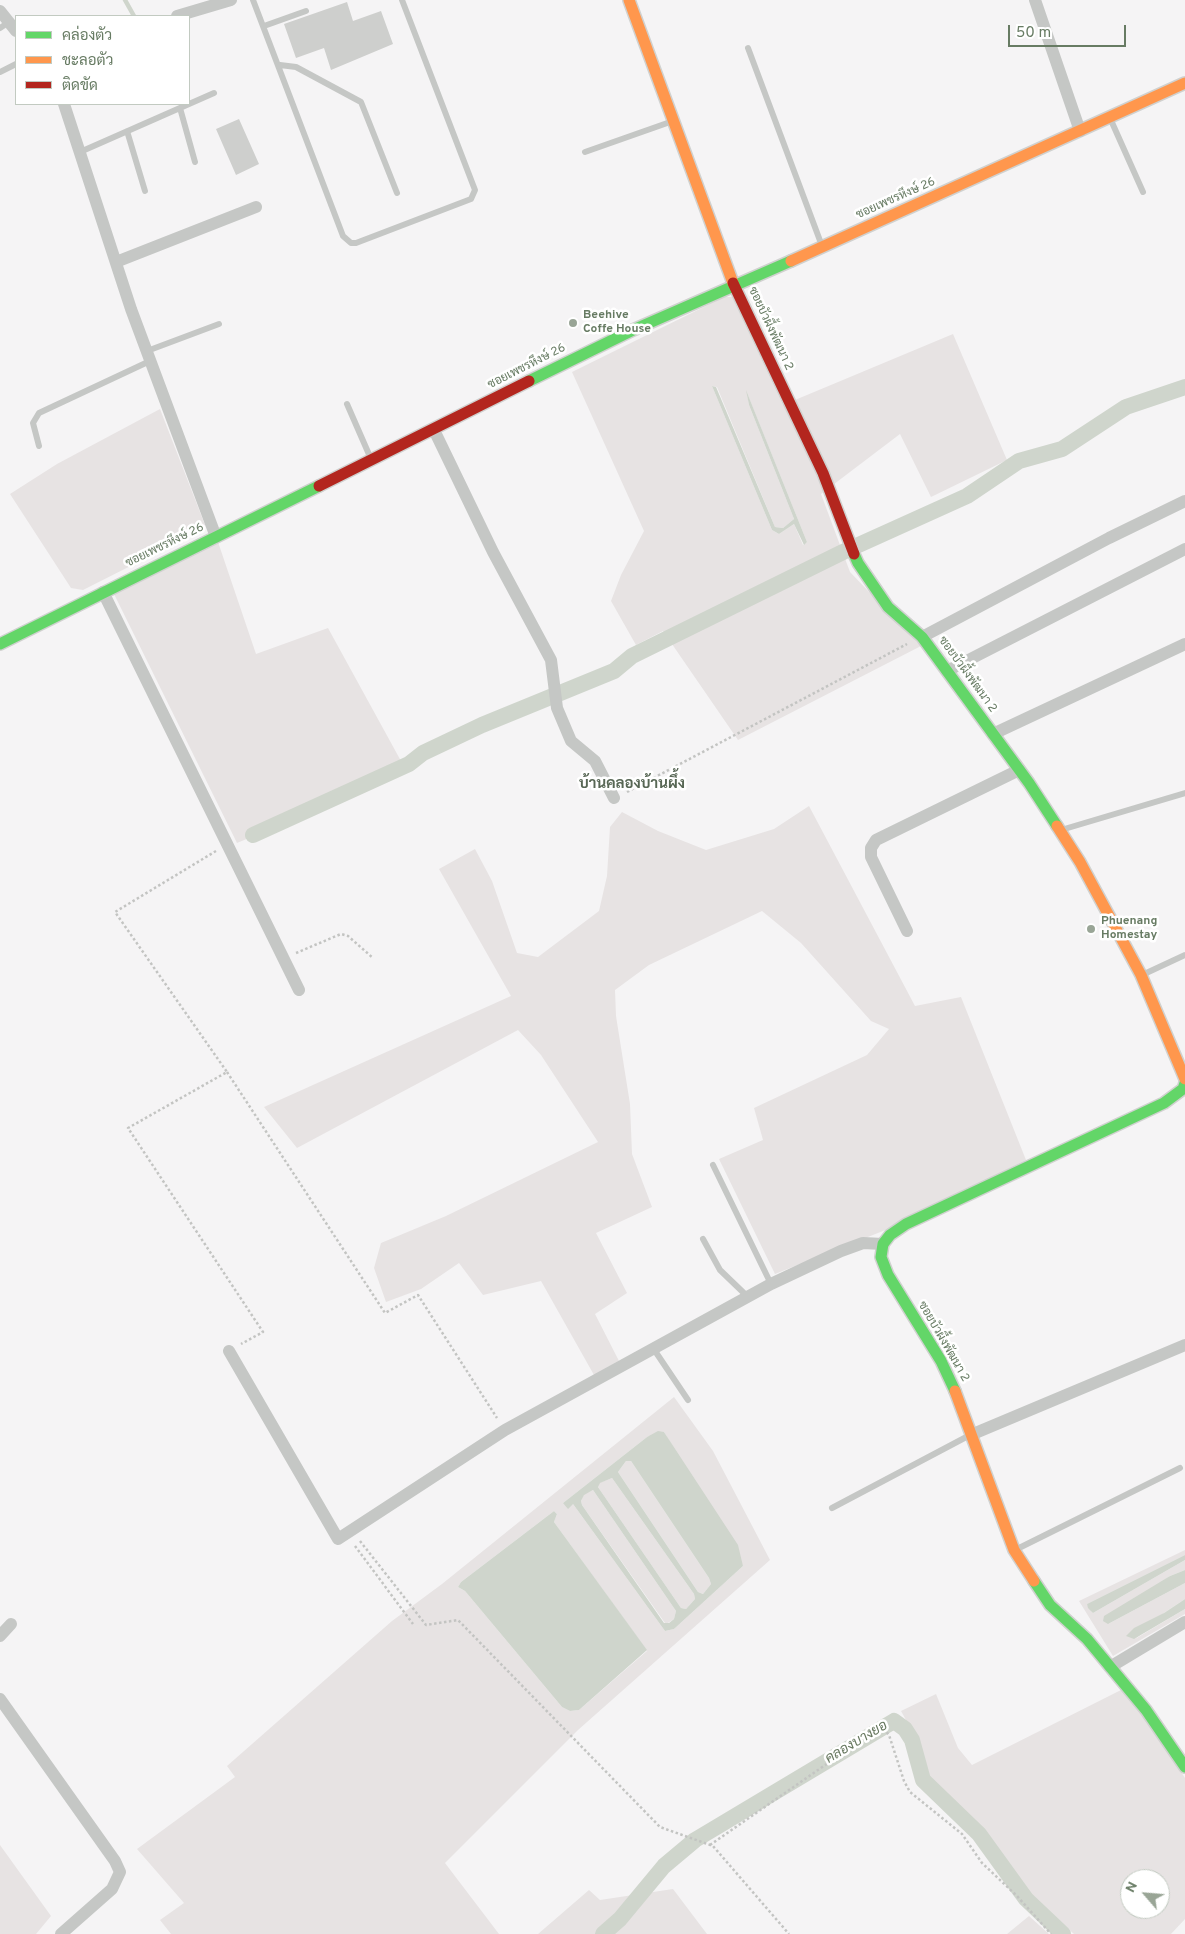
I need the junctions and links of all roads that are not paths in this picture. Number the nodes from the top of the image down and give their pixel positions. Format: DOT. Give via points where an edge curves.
graph roads {
  1 [pos="231,0"];
  2 [pos="253,0"];
  3 [pos="402,0"];
  4 [pos="629,0"];
  5 [pos="1035,0"];
  6 [pos="0,11"];
  7 [pos="306,11"];
  8 [pos="180,15"];
  9 [pos="264,26"];
  10 [pos="8,27"];
  11 [pos="748,48"];
  12 [pos="15,64"];
  13 [pos="280,66"];
  14 [pos="0,72"];
  15 [pos="1185,83"];
  16 [pos="214,93"];
  17 [pos="190,104"];
  18 [pos="64,105"];
  19 [pos="187,105"];
  20 [pos="180,108"];
  21 [pos="1110,117"];
  22 [pos="674,121"];
  23 [pos="127,131"];
  24 [pos="1080,131"];
  25 [pos="80,152"];
  26 [pos="585,152"];
  27 [pos="195,162"];
  28 [pos="145,191"];
  29 [pos="1143,192"];
  30 [pos="397,193"];
  31 [pos="256,206"];
  32 [pos="823,247"];
  33 [pos="116,262"];
  34 [pos="734,285"];
  35 [pos="219,324"];
  36 [pos="149,356"];
  37 [pos="347,404"];
  38 [pos="434,430"];
  39 [pos="39,446"];
  40 [pos="372,460"];
  41 [pos="1185,501"];
  42 [pos="216,536"];
  43 [pos="1185,549"];
  44 [pos="103,592"];
  45 [pos="922,637"];
  46 [pos="0,644"];
  47 [pos="1185,644"];
  48 [pos="947,672"];
  49 [pos="993,734"];
  50 [pos="1019,770"];
  51 [pos="1185,793"];
  52 [pos="614,798"];
  53 [pos="1060,831"];
  54 [pos="907,931"];
  55 [pos="1185,955"];
  56 [pos="1141,975"];
  57 [pos="299,990"];
  58 [pos="1185,1081"];
  59 [pos="713,1165"];
  60 [pos="703,1239"];
  61 [pos="883,1244"];
  62 [pos="771,1284"];
  63 [pos="748,1297"];
  64 [pos="1185,1345"];
  65 [pos="653,1348"];
  66 [pos="229,1351"];
  67 [pos="688,1400"];
  68 [pos="973,1434"];
  69 [pos="1180,1468"];
  70 [pos="832,1508"];
  71 [pos="1014,1550"];
  72 [pos="1185,1622"];
  73 [pos="11,1624"];
  74 [pos="0,1636"];
  75 [pos="1110,1667"];
  76 [pos="0,1699"];
  77 [pos="1185,1767"];
  78 [pos="61,1934"];
  1 -- 8 [label="street"];
  2 -- 9 [label="lane"];
  3 -- 13 [label="lane" via="475,190 471,199 351,243 343,236"];
  4 -- 22 [label="street, ซอยบัวผึ้งพัฒนา 2"];
  5 -- 24 [label="street"];
  6 -- 10 [label="street"];
  7 -- 9 [label="lane"];
  9 -- 13 [label="lane"];
  11 -- 32 [label="lane"];
  12 -- 14 [label="lane"];
  13 -- 30 [label="lane" via="296,68 361,102"];
  15 -- 21 [label="street, ซอยเพชรหึงษ์ 26"];
  16 -- 17 [label="lane"];
  18 -- 25 [label="street"];
  19 -- 20 [label="lane"];
  20 -- 23 [label="lane"];
  20 -- 27 [label="lane"];
  21 -- 24 [label="street, ซอยเพชรหึงษ์ 26"];
  21 -- 29 [label="lane"];
  22 -- 26 [label="lane"];
  22 -- 34 [label="street, ซอยบัวผึ้งพัฒนา 2"];
  23 -- 25 [label="lane"];
  23 -- 28 [label="lane"];
  24 -- 32 [label="street, ซอยเพชรหึงษ์ 26"];
  25 -- 33 [label="street"];
  31 -- 33 [label="street"];
  32 -- 34 [label="street, ซอยเพชรหึงษ์ 26"];
  33 -- 36 [label="street"];
  34 -- 38 [label="street, ซอยเพชรหึงษ์ 26" via="565,362"];
  34 -- 45 [label="street, ซอยบัวผึ้งพัฒนา 2" via="823,473 858,563 888,607"];
  35 -- 36 [label="lane"];
  36 -- 39 [label="lane" via="39,413 33,423"];
  36 -- 42 [label="street"];
  37 -- 40 [label="lane"];
  38 -- 40 [label="street, ซอยเพชรหึงษ์ 26"];
  38 -- 52 [label="street" via="493,552 551,660 554,696 571,741 595,761"];
  40 -- 42 [label="street, ซอยเพชรหึงษ์ 26"];
  41 -- 45 [label="street" via="1108,538"];
  42 -- 44 [label="street, ซอยเพชรหึงษ์ 26"];
  43 -- 48 [label="street"];
  44 -- 46 [label="street, ซอยเพชรหึงษ์ 26"];
  44 -- 57 [label="street"];
  45 -- 48 [label="street, ซอยบัวผึ้งพัฒนา 2"];
  47 -- 49 [label="street"];
  48 -- 49 [label="street, ซอยบัวผึ้งพัฒนา 2"];
  49 -- 50 [label="street, ซอยบัวผึ้งพัฒนา 2"];
  50 -- 53 [label="street, ซอยบัวผึ้งพัฒนา 2"];
  50 -- 54 [label="street" via="876,840 871,856"];
  51 -- 53 [label="lane"];
  53 -- 56 [label="street, ซอยบัวผึ้งพัฒนา 2"];
  55 -- 56 [label="lane"];
  56 -- 58 [label="street, ซอยบัวผึ้งพัฒนา 2"];
  58 -- 61 [label="street, ซอยบัวผึ้งพัฒนา 2" via="1183,1089 1164,1103 906,1224"];
  59 -- 62 [label="lane"];
  60 -- 63 [label="lane" via="720,1270"];
  61 -- 62 [label="street" via="863,1243 848,1248"];
  61 -- 68 [label="street, ซอยบัวผึ้งพัฒนา 2" via="881,1257 888,1275 941,1361"];
  62 -- 63 [label="street"];
  63 -- 65 [label="street"];
  64 -- 68 [label="street"];
  65 -- 66 [label="street" via="505,1430 338,1540"];
  65 -- 67 [label="lane"];
  68 -- 70 [label="lane"];
  68 -- 71 [label="street, ซอยบัวผึ้งพัฒนา 2"];
  69 -- 71 [label="lane"];
  71 -- 75 [label="street, ซอยบัวผึ้งพัฒนา 2" via="1050,1605 1087,1639"];
  72 -- 75 [label="street"];
  73 -- 74 [label="street"];
  75 -- 77 [label="street, ซอยบัวผึ้งพัฒนา 2" via="1146,1710"];
  76 -- 78 [label="street" via="116,1861 120,1872 112,1889"];
}
